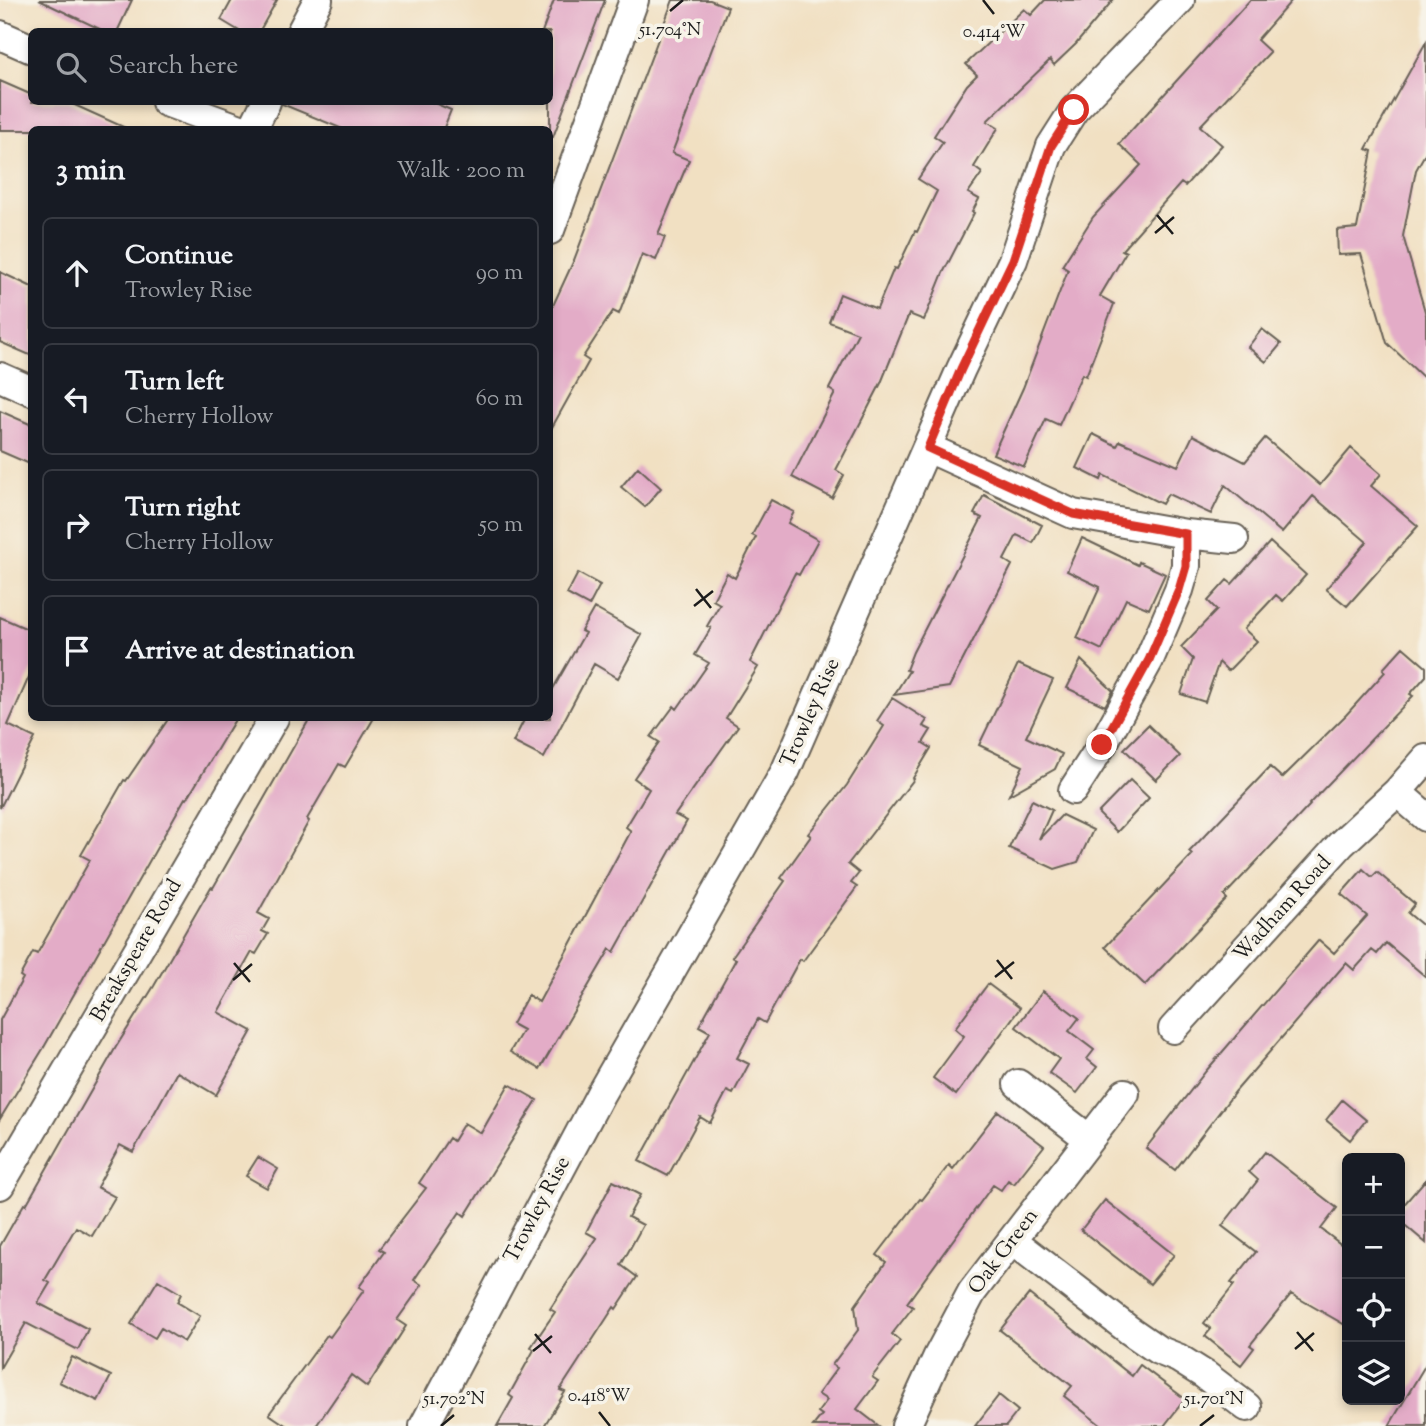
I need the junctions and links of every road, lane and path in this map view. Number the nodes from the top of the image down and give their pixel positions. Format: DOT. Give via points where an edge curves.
graph roads {
  1 [pos="318,0"];
  2 [pos="634,0"];
  3 [pos="1180,0"];
  4 [pos="303,28"];
  5 [pos="0,35"];
  6 [pos="28,47"];
  7 [pos="174,105"];
  8 [pos="264,105"];
  9 [pos="232,126"];
  10 [pos="254,126"];
  11 [pos="553,222"];
  12 [pos="0,377"];
  13 [pos="28,389"];
  14 [pos="928,448"];
  15 [pos="1186,534"];
  16 [pos="1234,540"];
  17 [pos="272,721"];
  18 [pos="1426,760"];
  19 [pos="1073,790"];
  20 [pos="1397,792"];
  21 [pos="1426,817"];
  22 [pos="1172,1029"];
  23 [pos="1017,1084"];
  24 [pos="1125,1093"];
  25 [pos="1089,1139"];
  26 [pos="0,1185"];
  27 [pos="1012,1240"];
  28 [pos="1247,1407"];
  29 [pos="424,1426"];
  30 [pos="906,1426"];
  1 -- 4 [label="street"];
  2 -- 11 [label="street"];
  3 -- 14 [label="street, Trowley Rise" via="1074,110 1051,146 1013,260"];
  5 -- 6 [label="street"];
  7 -- 9 [label="street"];
  8 -- 10 [label="street"];
  12 -- 13 [label="street"];
  14 -- 15 [label="street" via="1073,514"];
  14 -- 29 [label="street, Trowley Rise" via="785,772 601,1093"];
  15 -- 16 [label="street"];
  15 -- 19 [label="street" via="1186,566 1179,590 1149,660"];
  17 -- 26 [label="street, Breakspeare Road"];
  18 -- 20 [label="street, Wadham Road"];
  20 -- 21 [label="street"];
  20 -- 22 [label="street, Wadham Road" via="1342,844"];
  23 -- 25 [label="street"];
  24 -- 25 [label="street, Oak Green"];
  25 -- 27 [label="street, Oak Green"];
  27 -- 28 [label="street" via="1129,1330 1205,1375"];
  27 -- 30 [label="street, Oak Green" via="972,1292"];
}
